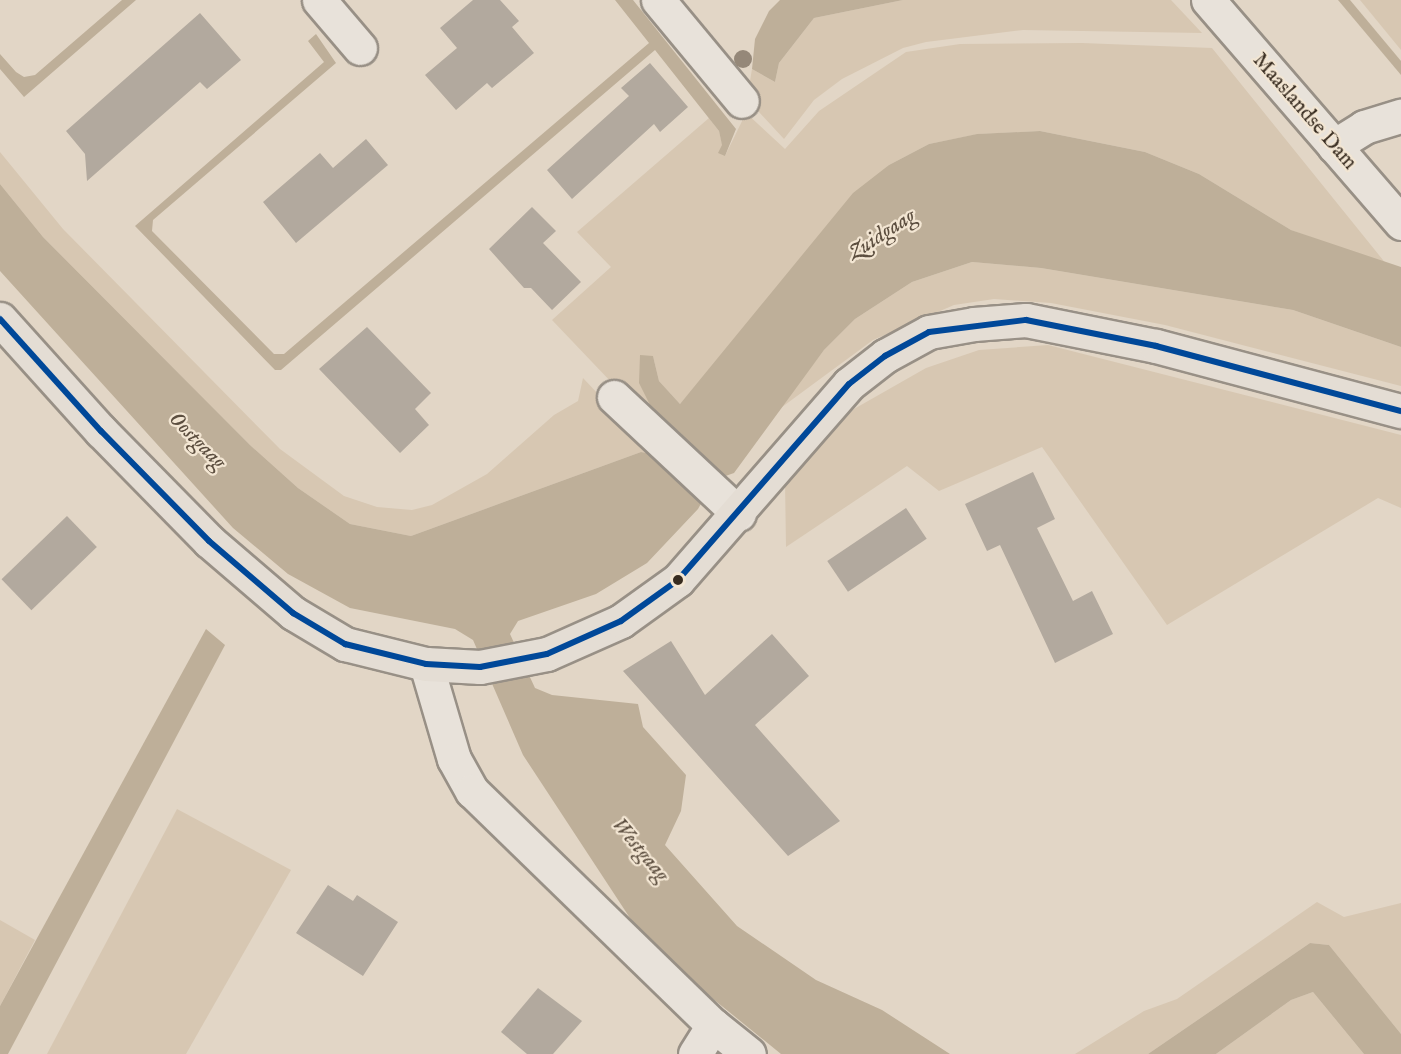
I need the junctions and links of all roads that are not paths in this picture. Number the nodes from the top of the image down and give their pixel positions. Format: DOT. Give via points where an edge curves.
graph roads {
  1 [pos="319,0"];
  2 [pos="658,0"];
  3 [pos="1208,0"];
  4 [pos="360,48"];
  5 [pos="741,101"];
  6 [pos="1401,116"];
  7 [pos="1334,146"];
  8 [pos="1401,223"];
  9 [pos="0,319"];
  10 [pos="614,397"];
  11 [pos="1401,411"];
  12 [pos="734,509"];
  13 [pos="426,664"];
  14 [pos="713,1025"];
  15 [pos="695,1054"];
  16 [pos="749,1054"];
  1 -- 4 [label="street"];
  2 -- 5 [label="street"];
  3 -- 7 [label="street, Maaslandse Dam"];
  6 -- 7 [label="street" via="1364,127"];
  7 -- 8 [label="street, Maaslandse Dam"];
  9 -- 13 [label="main road" via="208,541 292,613 345,644"];
  10 -- 12 [label="street"];
  11 -- 12 [label="main road" via="1144,344 1026,320 974,324 929,332 885,356 849,384"];
  12 -- 13 [label="main road" via="678,580 621,621 547,654 480,667"];
  13 -- 14 [label="street" via="454,759 472,791"];
  14 -- 15 [label="street"];
  14 -- 16 [label="street"];
}
